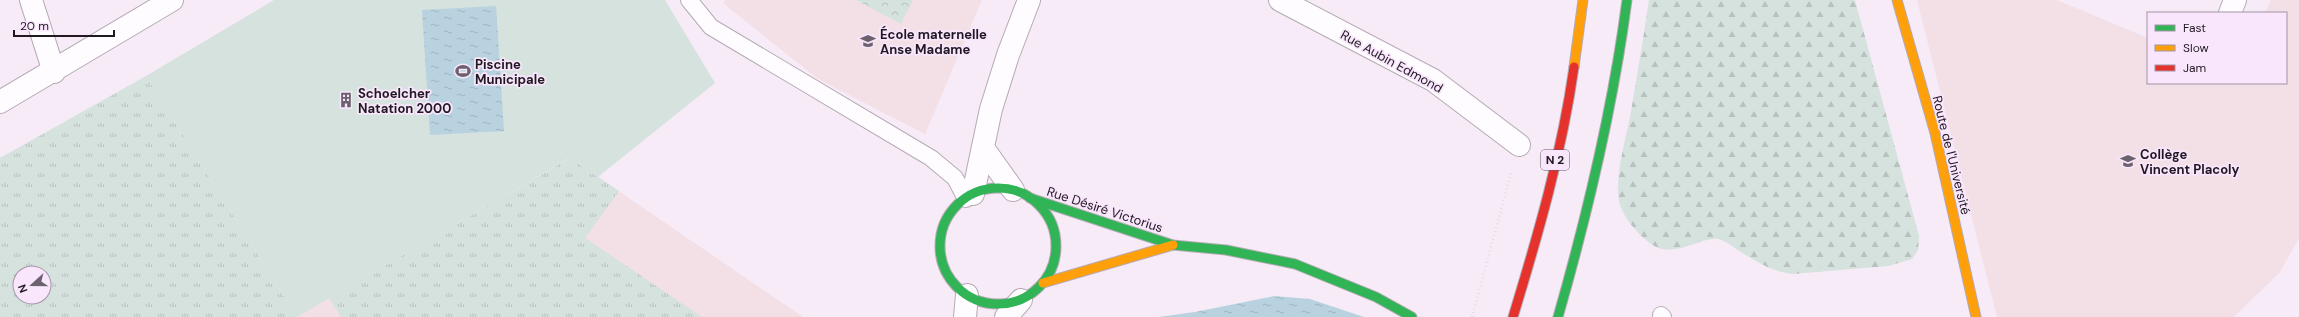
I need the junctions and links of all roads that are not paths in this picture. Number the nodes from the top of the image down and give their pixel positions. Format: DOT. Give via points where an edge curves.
graph roads {
  1 [pos="31,0"];
  2 [pos="172,0"];
  3 [pos="689,0"];
  4 [pos="1029,0"];
  5 [pos="1280,0"];
  6 [pos="1583,0"];
  7 [pos="1627,0"];
  8 [pos="1897,0"];
  9 [pos="2235,0"];
  10 [pos="2230,12"];
  11 [pos="54,72"];
  12 [pos="0,102"];
  13 [pos="1519,145"];
  14 [pos="983,148"];
  15 [pos="1022,194"];
  16 [pos="969,196"];
  17 [pos="1173,245"];
  18 [pos="1043,283"];
  19 [pos="967,295"];
  20 [pos="1021,300"];
  21 [pos="965,317"];
  22 [pos="1006,317"];
  23 [pos="1412,317"];
  24 [pos="1513,317"];
  25 [pos="1558,317"];
  26 [pos="1976,317"];
  1 -- 11 [label="street"];
  2 -- 11 [label="street"];
  3 -- 16 [label="lane" via="711,27 930,158 955,178"];
  4 -- 14 [label="street" via="991,109"];
  5 -- 13 [label="street, Rue Aubin Edmond" via="1433,80"];
  6 -- 24 [label="main road, N 2" via="1569,100 1540,227"];
  7 -- 25 [label="main road" via="1621,52 1595,183"];
  8 -- 26 [label="main road, Route de l'Université" via="1935,133"];
  9 -- 10 [label="street"];
  11 -- 12 [label="street"];
  14 -- 15 [label="street"];
  14 -- 16 [label="street"];
  15 -- 16 [label="main road" via="986,190"];
  15 -- 17 [label="main road, Rue Désiré Victorius"];
  15 -- 18 [label="main road" via="1044,211 1053,228 1056,247 1053,266"];
  16 -- 19 [label="main road" via="958,204 948,218 942,234 941,251 945,268 954,283"];
  17 -- 18 [label="main road, Rue Désiré Victorius"];
  17 -- 23 [label="main road, Rue Désiré Victorius" via="1226,250 1295,264 1376,297"];
  18 -- 20 [label="main road"];
  19 -- 20 [label="main road" via="984,302 1003,304"];
  19 -- 21 [label="street"];
  20 -- 22 [label="street"];
}
